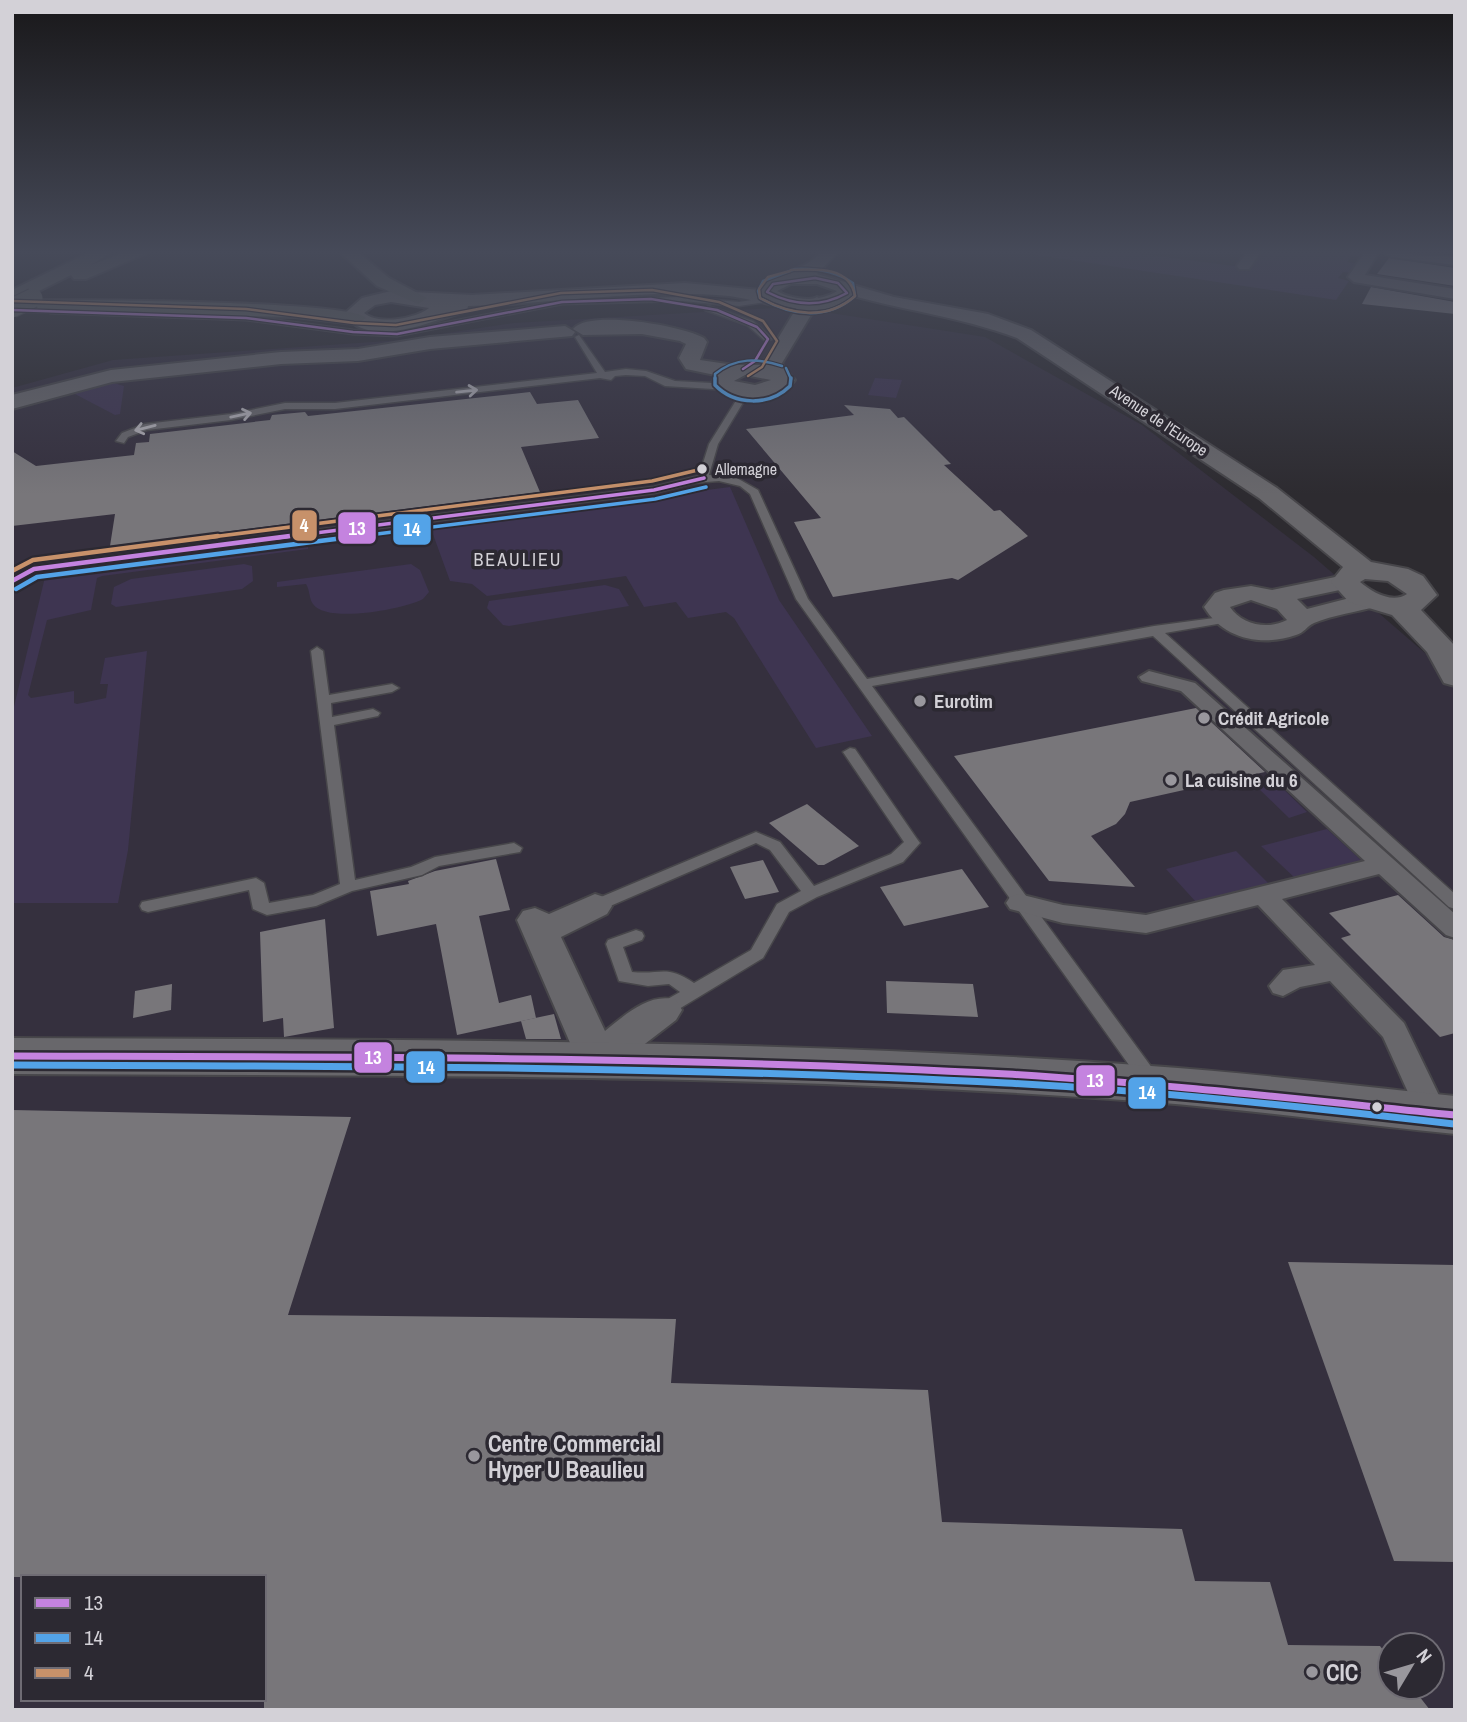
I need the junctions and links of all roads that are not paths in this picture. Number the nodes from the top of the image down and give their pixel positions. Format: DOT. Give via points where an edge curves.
graph roads {
  1 [pos="571,333"];
  2 [pos="576,333"];
  3 [pos="674,333"];
  4 [pos="763,333"];
  5 [pos="771,333"];
  6 [pos="789,333"];
  7 [pos="1022,333"];
  8 [pos="768,339"];
  9 [pos="592,358"];
  10 [pos="626,372"];
  11 [pos="603,376"];
  12 [pos="737,380"];
  13 [pos="675,384"];
  14 [pos="12,402"];
  15 [pos="121,441"];
  16 [pos="704,478"];
  17 [pos="1354,576"];
  18 [pos="12,581"];
  19 [pos="1273,597"];
  20 [pos="1369,601"];
  21 [pos="1400,606"];
  22 [pos="1224,619"];
  23 [pos="1300,619"];
  24 [pos="1154,630"];
  25 [pos="317,651"];
  26 [pos="1455,676"];
  27 [pos="1149,677"];
  28 [pos="865,683"];
  29 [pos="392,688"];
  30 [pos="323,701"];
  31 [pos="373,713"];
  32 [pos="326,722"];
  33 [pos="850,752"];
  34 [pos="514,848"];
  35 [pos="1384,865"];
  36 [pos="348,887"];
  37 [pos="811,893"];
  38 [pos="1264,895"];
  39 [pos="1019,902"];
  40 [pos="1455,903"];
  41 [pos="148,905"];
  42 [pos="595,906"];
  43 [pos="1455,929"];
  44 [pos="636,936"];
  45 [pos="1334,968"];
  46 [pos="1283,986"];
  47 [pos="678,1001"];
  48 [pos="12,1056"];
  49 [pos="597,1059"];
  50 [pos="1153,1084"];
  51 [pos="1444,1113"];
  1 -- 14 [label="street" via="111,376"];
  2 -- 9 [label="lane"];
  3 -- 12 [label="street" via="697,342 689,358 693,365"];
  4 -- 8 [label="lane"];
  5 -- 8 [label="street"];
  6 -- 12 [label="street" via="772,363 774,372"];
  7 -- 17 [label="street, Avenue de l'Europe" via="1268,493"];
  8 -- 12 [label="street"];
  9 -- 10 [label="lane"];
  9 -- 11 [label="lane"];
  10 -- 11 [label="lane"];
  10 -- 13 [label="lane"];
  11 -- 13 [label="lane"];
  11 -- 15 [label="lane" via="335,406 285,406 133,431"];
  12 -- 13 [label="lane"];
  12 -- 16 [label="lane"];
  16 -- 18 [label="lane" via="654,490 34,569"];
  16 -- 28 [label="lane" via="731,480 754,492 802,598"];
  17 -- 19 [label="street"];
  17 -- 20 [label="street, Avenue de l'Europe" via="1352,592"];
  17 -- 21 [label="street" via="1391,573 1421,589 1420,600"];
  19 -- 22 [label="street" via="1241,593 1224,598 1217,607"];
  19 -- 23 [label="street" via="1292,607"];
  20 -- 21 [label="street"];
  20 -- 23 [label="street"];
  21 -- 26 [label="street" via="1441,648"];
  22 -- 23 [label="street" via="1245,629 1272,633 1292,629"];
  22 -- 24 [label="lane"];
  24 -- 28 [label="lane"];
  24 -- 40 [label="lane"];
  25 -- 30 [label="lane"];
  27 -- 35 [label="street" via="1188,687"];
  28 -- 39 [label="lane"];
  29 -- 30 [label="lane"];
  30 -- 32 [label="lane"];
  31 -- 32 [label="lane"];
  32 -- 36 [label="lane"];
  33 -- 37 [label="lane" via="912,843 897,858"];
  34 -- 36 [label="lane" via="435,862"];
  35 -- 38 [label="street"];
  35 -- 43 [label="street"];
  36 -- 41 [label="lane" via="316,900 267,909 259,905 256,883"];
  37 -- 42 [label="lane" via="775,846 755,837"];
  37 -- 47 [label="lane" via="783,908 757,954"];
  38 -- 39 [label="street" via="1146,924 1062,914"];
  38 -- 45 [label="street"];
  39 -- 50 [label="lane"];
  42 -- 49 [label="street" via="538,926"];
  44 -- 47 [label="lane" via="614,944 625,977 672,977"];
  45 -- 46 [label="street" via="1316,976 1293,977"];
  45 -- 51 [label="street" via="1394,1031"];
  47 -- 49 [label="street"];
  48 -- 49 [label="street"];
  49 -- 50 [label="street"];
  50 -- 51 [label="street"];
}
